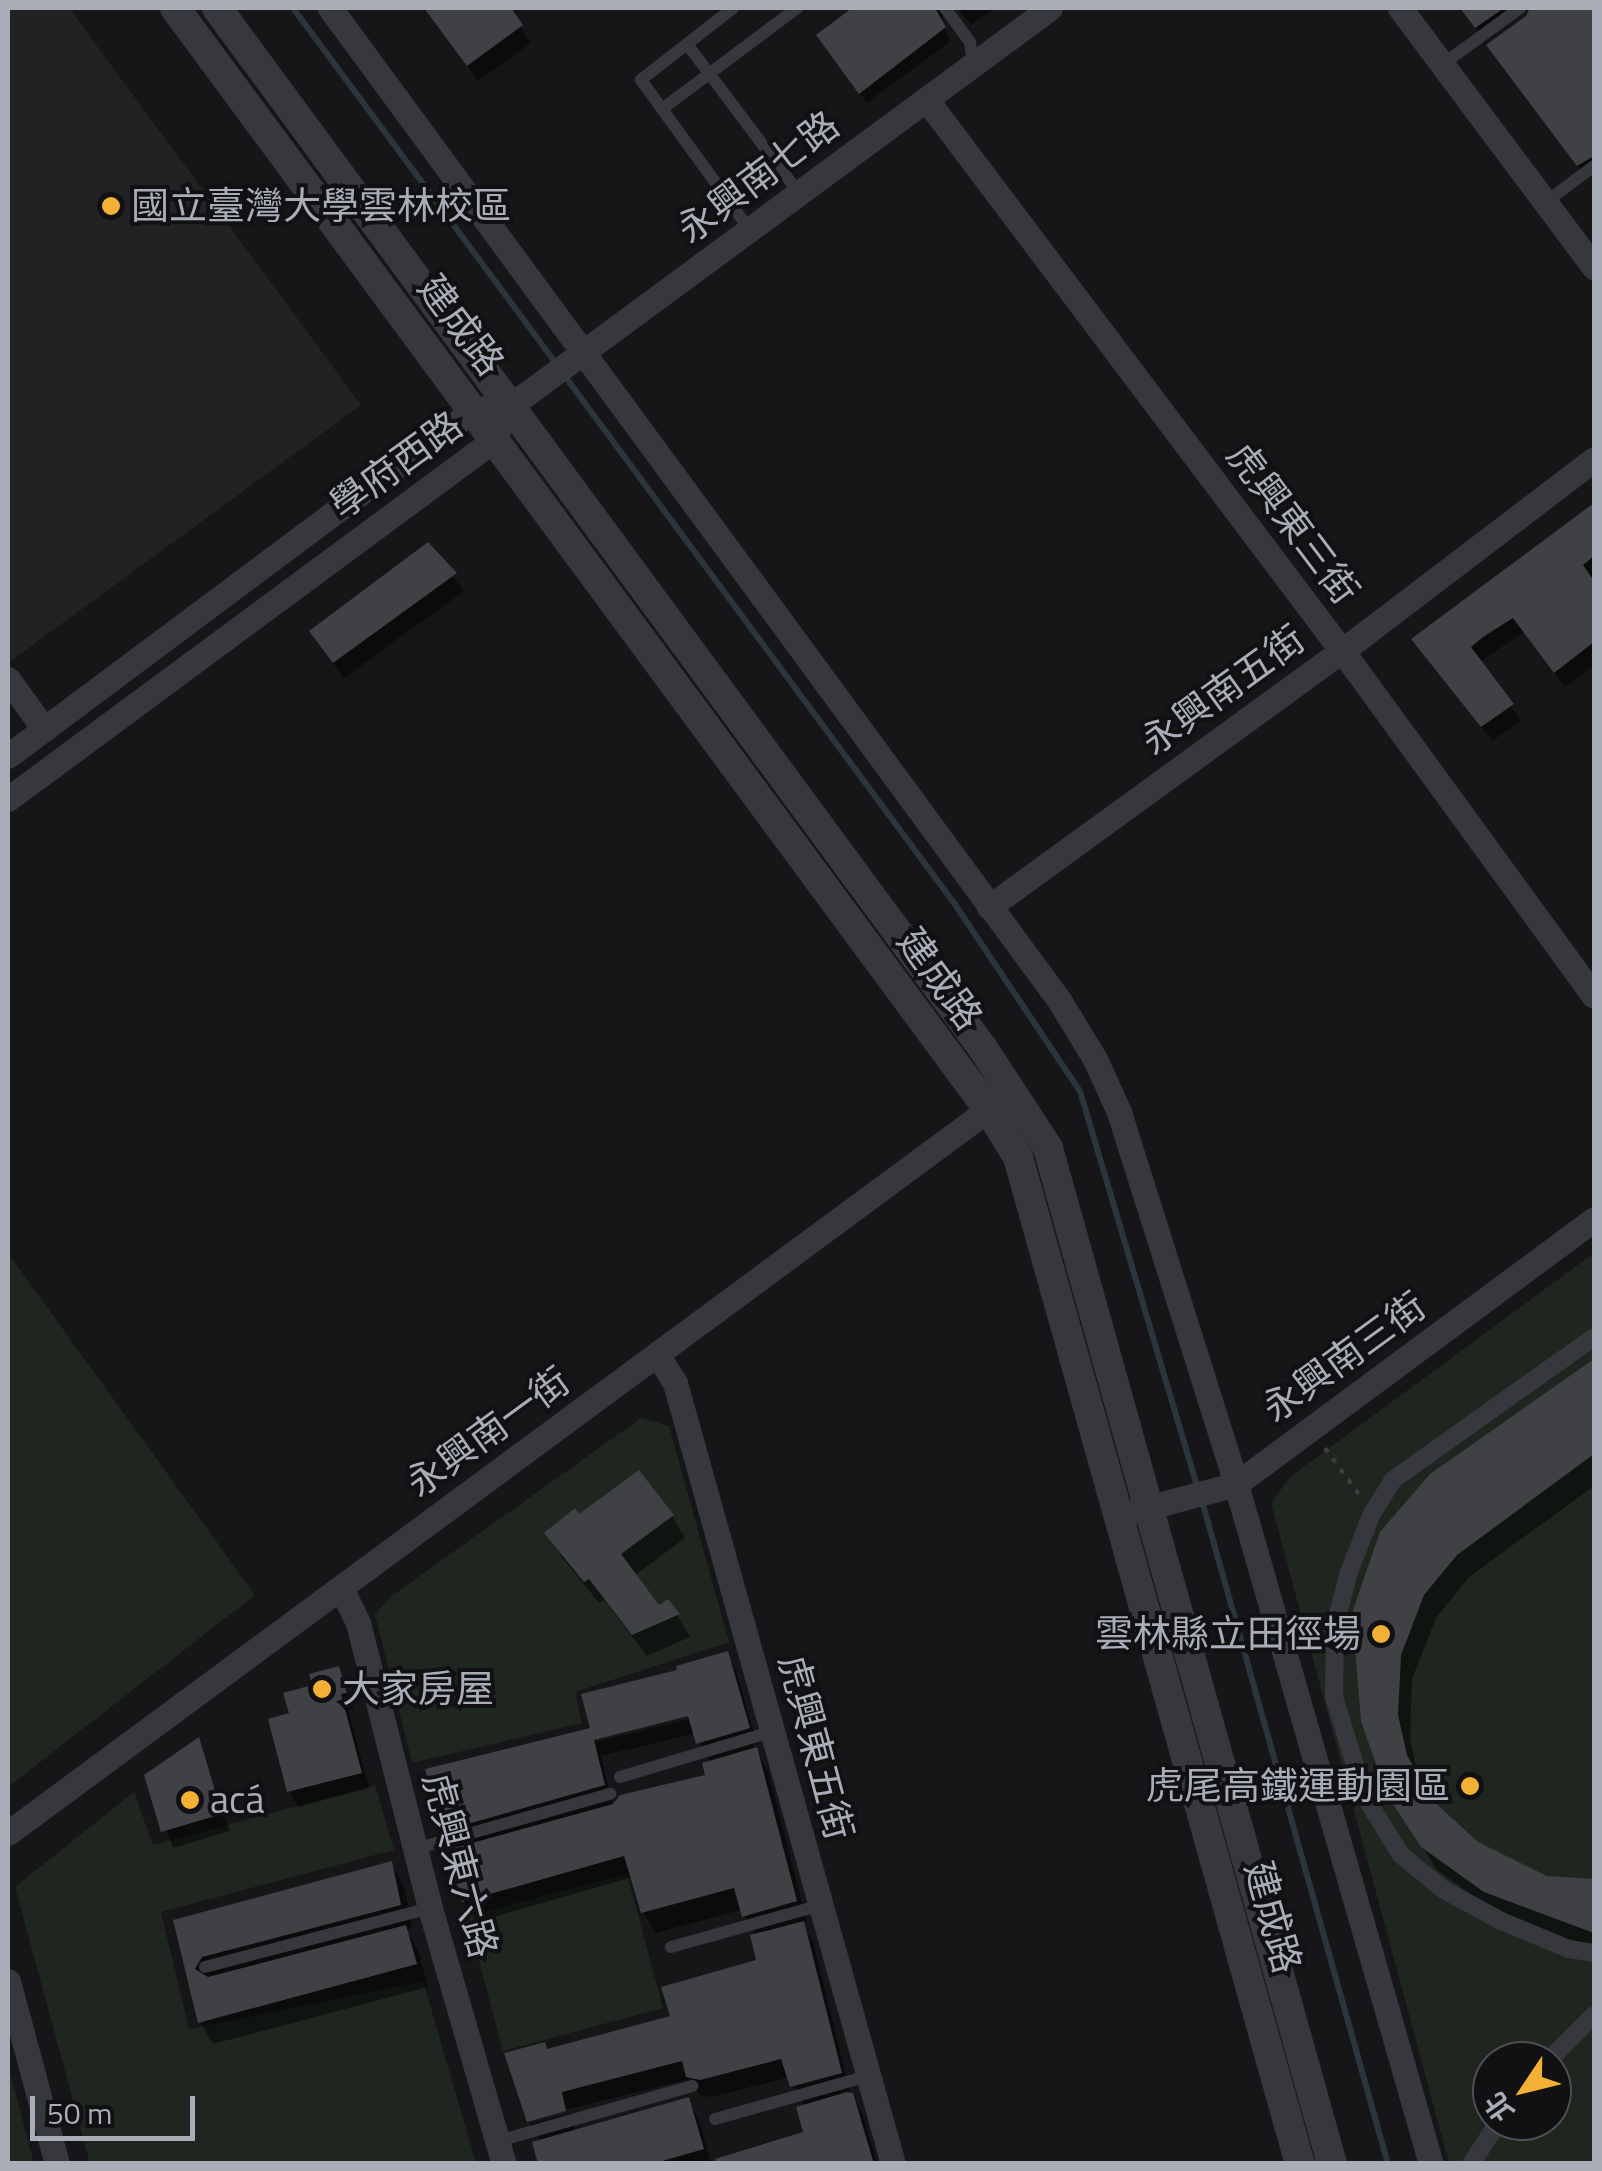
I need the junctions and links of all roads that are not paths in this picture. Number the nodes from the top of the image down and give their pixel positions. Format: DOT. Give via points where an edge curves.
graph roads {
  1 [pos="176,8"];
  2 [pos="216,8"];
  3 [pos="330,8"];
  4 [pos="733,8"];
  5 [pos="797,8"];
  6 [pos="944,8"];
  7 [pos="1050,8"];
  8 [pos="1400,8"];
  9 [pos="1520,8"];
  10 [pos="687,44"];
  11 [pos="974,64"];
  12 [pos="1443,64"];
  13 [pos="709,74"];
  14 [pos="926,99"];
  15 [pos="662,109"];
  16 [pos="1594,166"];
  17 [pos="799,193"];
  18 [pos="1546,202"];
  19 [pos="750,230"];
  20 [pos="1594,267"];
  21 [pos="579,356"];
  22 [pos="517,399"];
  23 [pos="474,410"];
  24 [pos="495,439"];
  25 [pos="1594,459"];
  26 [pos="1342,651"];
  27 [pos="8,679"];
  28 [pos="44,729"];
  29 [pos="8,756"];
  30 [pos="8,799"];
  31 [pos="989,907"];
  32 [pos="1594,996"];
  33 [pos="1014,1092"];
  34 [pos="988,1110"];
  35 [pos="1594,1218"];
  36 [pos="1594,1336"];
  37 [pos="658,1354"];
  38 [pos="1228,1486"];
  39 [pos="1143,1510"];
  40 [pos="341,1588"];
  41 [pos="774,1731"];
  42 [pos="620,1777"];
  43 [pos="610,1794"];
  44 [pos="8,1834"];
  45 [pos="415,1849"];
  46 [pos="821,1905"];
  47 [pos="430,1908"];
  48 [pos="670,1946"];
  49 [pos="1594,1953"];
  50 [pos="206,1967"];
  51 [pos="8,1981"];
  52 [pos="1594,2015"];
  53 [pos="1568,2041"];
  54 [pos="868,2076"];
  55 [pos="692,2086"];
  56 [pos="714,2119"];
  57 [pos="1486,2141"];
  58 [pos="501,2152"];
  59 [pos="56,2164"];
  60 [pos="892,2164"];
  61 [pos="1300,2164"];
  62 [pos="1332,2164"];
  63 [pos="1431,2164"];
  64 [pos="1471,2164"];
  1 -- 23 [label="street, 建成路"];
  2 -- 22 [label="street, 建成路"];
  3 -- 21 [label="street"];
  4 -- 10 [label="lane"];
  5 -- 13 [label="lane"];
  6 -- 11 [label="lane" via="970,42"];
  7 -- 11 [label="street, 永興南七路"];
  8 -- 12 [label="street"];
  9 -- 12 [label="lane"];
  10 -- 13 [label="lane"];
  10 -- 15 [label="lane" via="641,80"];
  11 -- 14 [label="street, 永興南七路"];
  12 -- 18 [label="street"];
  13 -- 15 [label="lane"];
  13 -- 17 [label="lane"];
  14 -- 17 [label="street, 永興南七路"];
  14 -- 26 [label="street, 虎興東三街"];
  15 -- 19 [label="lane"];
  16 -- 18 [label="lane"];
  17 -- 19 [label="street, 永興南七路"];
  18 -- 20 [label="street"];
  19 -- 21 [label="street, 永興南七路"];
  21 -- 22 [label="street, 永興南七路"];
  21 -- 31 [label="street"];
  22 -- 23 [label="street, 學府西路"];
  22 -- 24 [label="street, 學府西路"];
  22 -- 33 [label="street, 建成路"];
  23 -- 24 [label="street, 建成路"];
  23 -- 28 [label="street, 學府西路"];
  24 -- 30 [label="street, 學府西路"];
  24 -- 34 [label="street, 建成路"];
  25 -- 26 [label="street, 永興南五街"];
  26 -- 31 [label="street, 永興南五街"];
  26 -- 32 [label="street, 虎興東三街"];
  27 -- 28 [label="street"];
  28 -- 29 [label="street, 學府西路"];
  31 -- 38 [label="street" via="1059,1000 1119,1112"];
  33 -- 34 [label="street, 永興南一街"];
  33 -- 39 [label="street, 建成路" via="1048,1148"];
  34 -- 37 [label="street, 永興南一街"];
  34 -- 39 [label="street, 建成路" via="1018,1157"];
  35 -- 38 [label="street, 永興南三街"];
  36 -- 49 [label="street" via="1393,1480 1372,1513 1336,1625 1334,1697 1365,1797 1401,1855 1444,1890 1569,1949"];
  37 -- 40 [label="street, 永興南一街"];
  37 -- 41 [label="street, 虎興東五街" via="676,1383"];
  38 -- 39 [label="street, 永興南三街"];
  38 -- 63 [label="street"];
  39 -- 61 [label="street, 建成路"];
  39 -- 62 [label="street, 建成路"];
  40 -- 44 [label="street, 永興南一街"];
  40 -- 45 [label="street, 虎興東六路" via="358,1623"];
  41 -- 42 [label="lane"];
  41 -- 46 [label="street, 虎興東五街"];
  43 -- 45 [label="lane"];
  45 -- 47 [label="street, 虎興東六路"];
  46 -- 48 [label="lane"];
  46 -- 54 [label="street, 虎興東五街"];
  47 -- 50 [label="lane"];
  47 -- 58 [label="street, 虎興東六路"];
  51 -- 59 [label="street"];
  52 -- 53 [label="street"];
  54 -- 56 [label="lane"];
  54 -- 60 [label="street, 虎興東五街"];
  55 -- 58 [label="lane"];
  57 -- 64 [label="street"];
}
